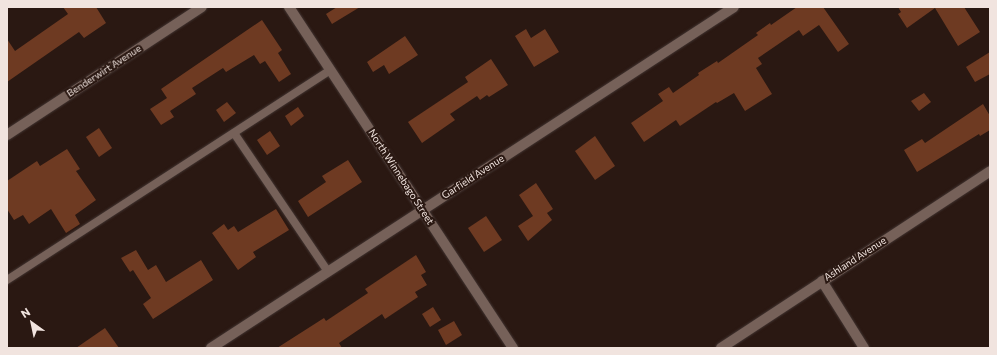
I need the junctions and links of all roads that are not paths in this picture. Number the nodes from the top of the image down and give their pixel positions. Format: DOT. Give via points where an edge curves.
graph roads {
  1 [pos="202,7"];
  2 [pos="289,7"];
  3 [pos="734,7"];
  4 [pos="330,70"];
  5 [pos="234,133"];
  6 [pos="7,135"];
  7 [pos="990,171"];
  8 [pos="423,210"];
  9 [pos="328,272"];
  10 [pos="7,280"];
  11 [pos="822,281"];
  12 [pos="212,348"];
  13 [pos="513,348"];
  14 [pos="721,348"];
  15 [pos="864,348"];
  1 -- 6 [label="street, Benderwirt Avenue"];
  2 -- 4 [label="street, North Winnebago Street"];
  3 -- 8 [label="street, Garfield Avenue"];
  4 -- 5 [label="lane"];
  4 -- 8 [label="street, North Winnebago Street"];
  5 -- 9 [label="lane"];
  5 -- 10 [label="lane"];
  7 -- 11 [label="street, Ashland Avenue"];
  8 -- 9 [label="street, Garfield Avenue"];
  8 -- 13 [label="street, North Winnebago Street"];
  9 -- 12 [label="street, Garfield Avenue"];
  11 -- 14 [label="street, Ashland Avenue"];
  11 -- 15 [label="street"];
}
